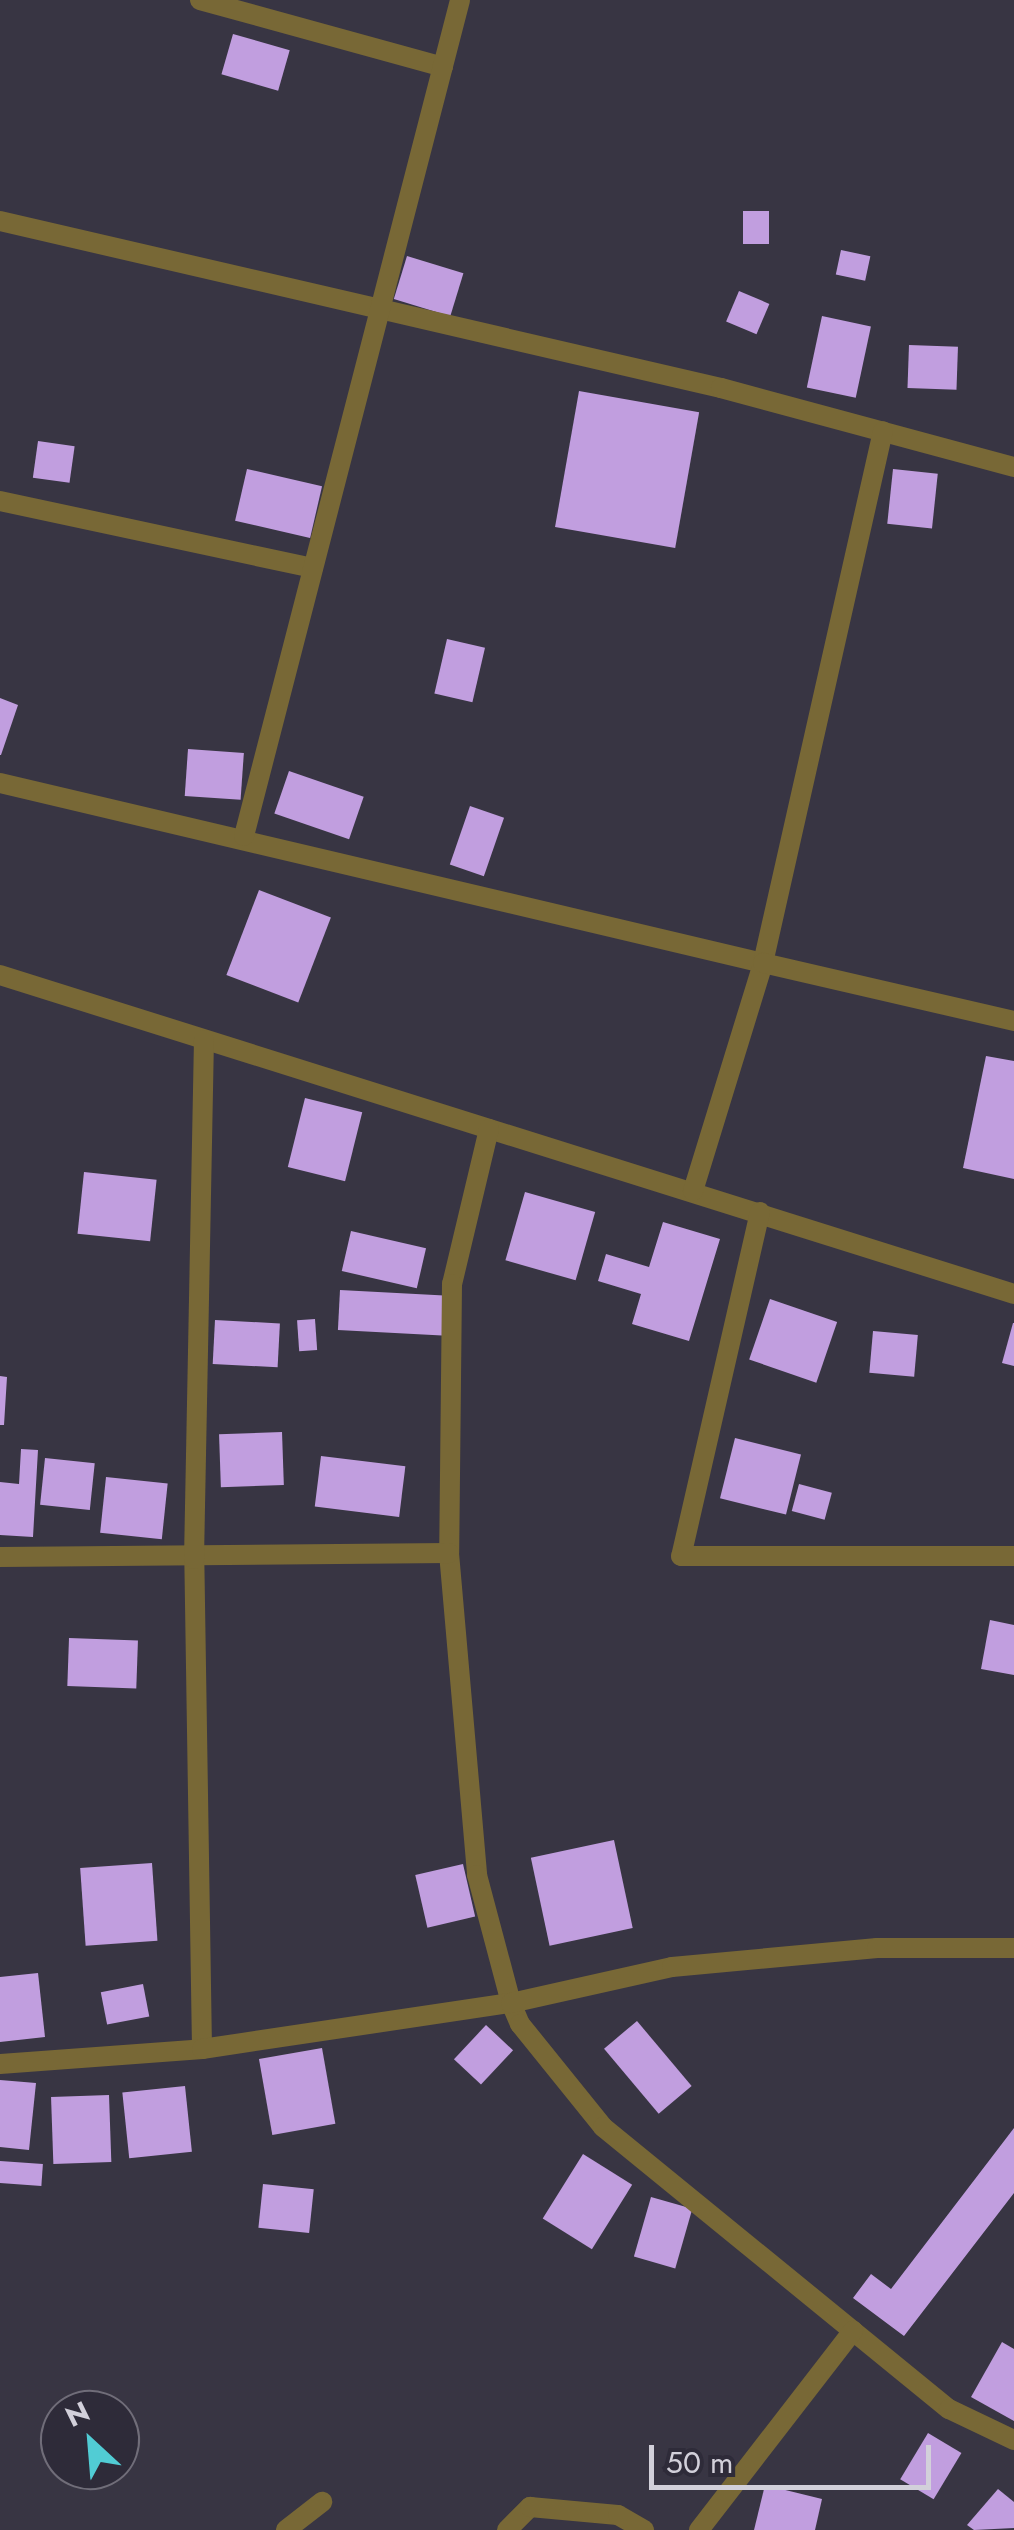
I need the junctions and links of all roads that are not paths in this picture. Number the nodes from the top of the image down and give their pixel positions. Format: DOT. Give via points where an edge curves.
graph roads {
  1 [pos="200,0"];
  2 [pos="460,0"];
  3 [pos="443,68"];
  4 [pos="0,221"];
  5 [pos="380,308"];
  6 [pos="883,431"];
  7 [pos="1014,466"];
  8 [pos="0,501"];
  9 [pos="313,568"];
  10 [pos="0,783"];
  11 [pos="244,836"];
  12 [pos="762,963"];
  13 [pos="0,976"];
  14 [pos="1014,1022"];
  15 [pos="204,1040"];
  16 [pos="489,1129"];
  17 [pos="694,1191"];
  18 [pos="760,1212"];
  19 [pos="1014,1294"];
  20 [pos="448,1553"];
  21 [pos="1014,1556"];
  22 [pos="0,1557"];
  23 [pos="194,1559"];
  24 [pos="1014,1948"];
  25 [pos="511,2003"];
  26 [pos="202,2049"];
  27 [pos="0,2064"];
  28 [pos="854,2331"];
  29 [pos="1014,2440"];
  30 [pos="322,2502"];
  31 [pos="286,2530"];
  32 [pos="507,2530"];
  33 [pos="644,2530"];
  34 [pos="700,2530"];
  1 -- 3 [label="street"];
  2 -- 3 [label="street"];
  3 -- 5 [label="street"];
  4 -- 5 [label="street"];
  5 -- 6 [label="street"];
  5 -- 9 [label="street"];
  6 -- 7 [label="street"];
  6 -- 12 [label="street"];
  8 -- 9 [label="street"];
  9 -- 11 [label="street"];
  10 -- 11 [label="street"];
  11 -- 12 [label="street"];
  12 -- 14 [label="street"];
  12 -- 17 [label="street"];
  13 -- 15 [label="street"];
  15 -- 16 [label="street"];
  15 -- 23 [label="street"];
  16 -- 17 [label="street"];
  16 -- 20 [label="street" via="452,1284"];
  17 -- 18 [label="street"];
  18 -- 19 [label="street"];
  18 -- 21 [label="street" via="681,1556"];
  20 -- 23 [label="street"];
  20 -- 25 [label="street" via="476,1874"];
  22 -- 23 [label="street"];
  23 -- 26 [label="street"];
  24 -- 25 [label="street" via="877,1948 672,1967"];
  25 -- 26 [label="street"];
  25 -- 28 [label="street" via="520,2024 603,2127"];
  26 -- 27 [label="street"];
  28 -- 29 [label="street" via="950,2409"];
  28 -- 34 [label="street"];
  30 -- 31 [label="street"];
  32 -- 33 [label="street" via="530,2507 618,2515"];
}
